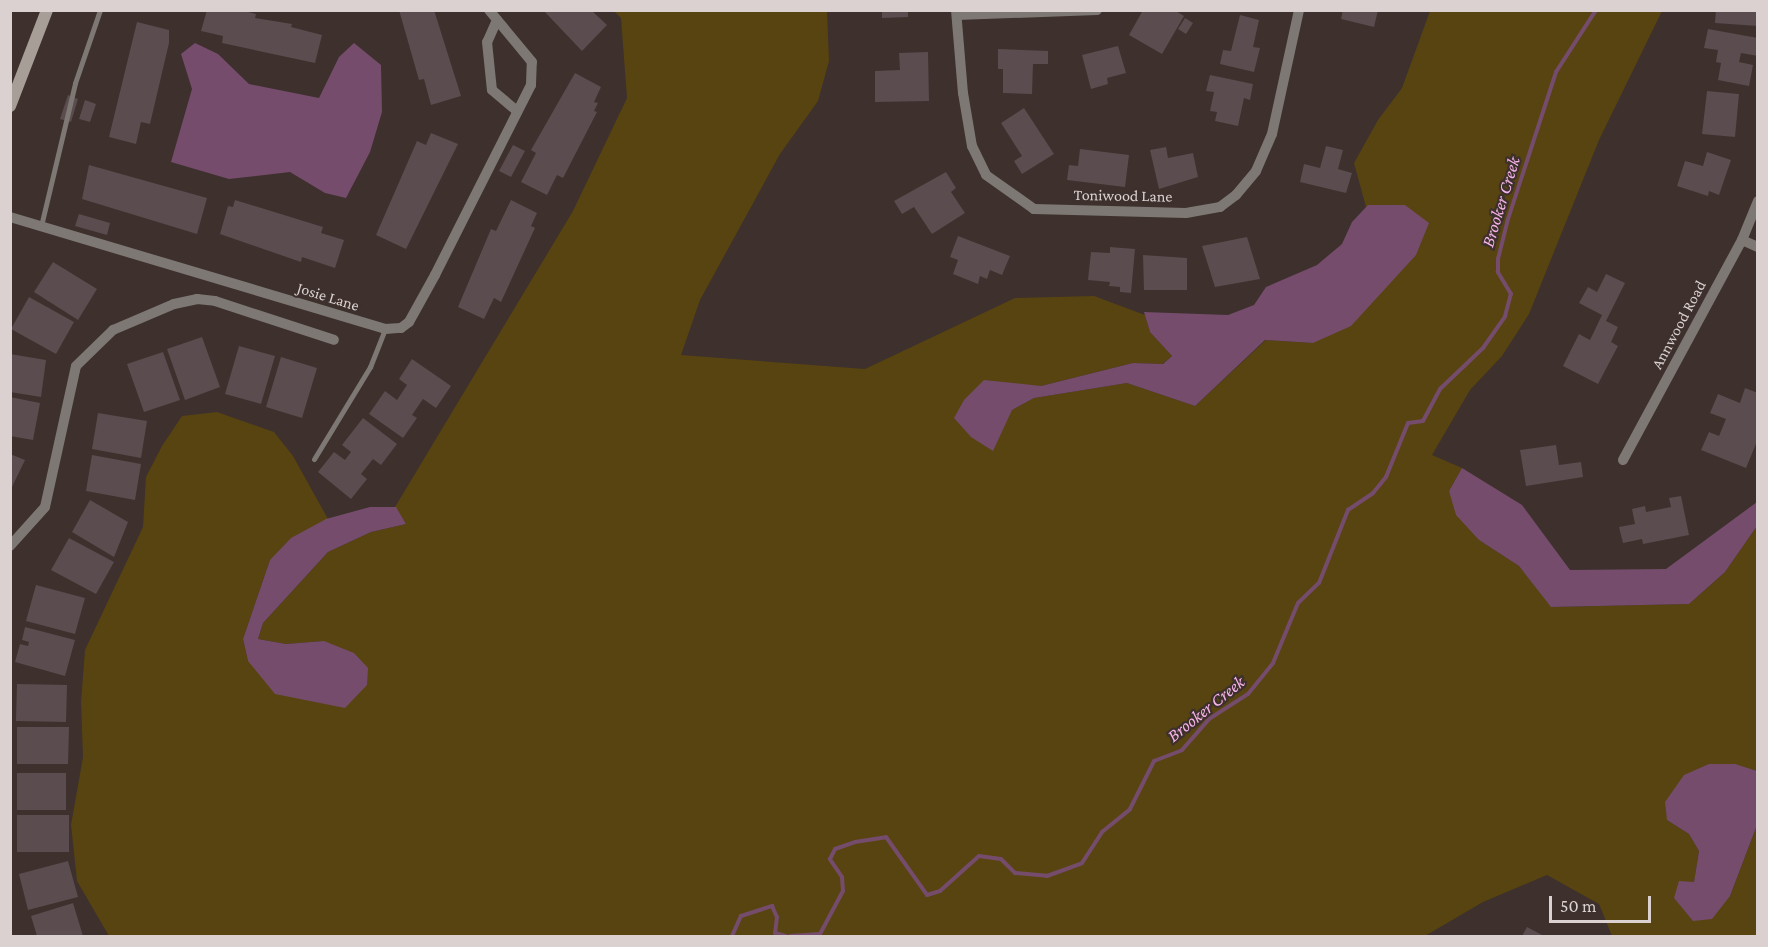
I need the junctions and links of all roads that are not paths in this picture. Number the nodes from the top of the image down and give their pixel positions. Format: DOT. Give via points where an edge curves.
graph roads {
  1 [pos="47,10"];
  2 [pos="100,10"];
  3 [pos="489,10"];
  4 [pos="1097,10"];
  5 [pos="1299,10"];
  6 [pos="956,13"];
  7 [pos="497,20"];
  8 [pos="10,106"];
  9 [pos="517,111"];
  10 [pos="1758,201"];
  11 [pos="10,217"];
  12 [pos="40,226"];
  13 [pos="1742,240"];
  14 [pos="1758,247"];
  15 [pos="385,329"];
  16 [pos="334,340"];
  17 [pos="314,459"];
  18 [pos="1623,460"];
  19 [pos="10,546"];
  1 -- 8 [label="street"];
  2 -- 12 [label="lane" via="75,83"];
  3 -- 7 [label="street"];
  4 -- 6 [label="street"];
  5 -- 6 [label="street, Toniwood Lane" via="1272,134 1256,171 1220,207 1186,213 1035,209 986,175 972,146"];
  7 -- 9 [label="street" via="487,42 492,90"];
  7 -- 9 [label="street" via="532,62 531,85"];
  9 -- 15 [label="street" via="409,322"];
  10 -- 13 [label="street, Annwood Road"];
  11 -- 12 [label="street, Josie Lane"];
  12 -- 15 [label="street, Josie Lane"];
  13 -- 14 [label="street"];
  13 -- 18 [label="street, Annwood Road"];
  15 -- 17 [label="lane" via="370,368"];
  16 -- 19 [label="street" via="215,301 197,299 174,304 113,330 76,366 45,507"];
}
